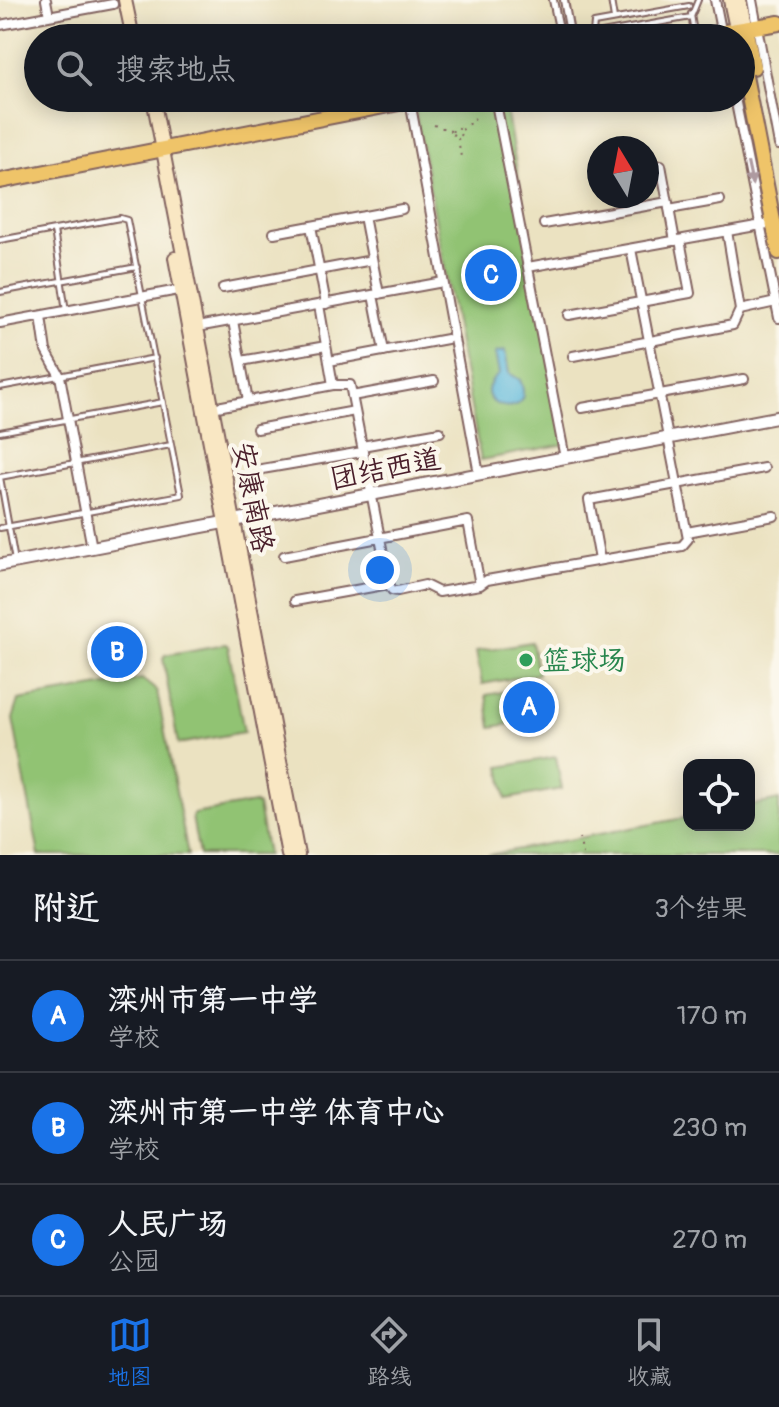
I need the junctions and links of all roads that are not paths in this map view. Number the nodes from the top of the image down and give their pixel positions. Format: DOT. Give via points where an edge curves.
graph roads {
  1 [pos="46,0"];
  2 [pos="133,0"];
  3 [pos="553,0"];
  4 [pos="564,0"];
  5 [pos="611,0"];
  6 [pos="698,0"];
  7 [pos="715,0"];
  8 [pos="730,0"];
  9 [pos="740,0"];
  10 [pos="752,0"];
  11 [pos="119,2"];
  12 [pos="689,3"];
  13 [pos="49,16"];
  14 [pos="691,17"];
  15 [pos="614,19"];
  16 [pos="779,23"];
  17 [pos="128,24"];
  18 [pos="138,24"];
  19 [pos="558,24"];
  20 [pos="568,24"];
  21 [pos="594,24"];
  22 [pos="648,24"];
  23 [pos="691,24"];
  24 [pos="733,24"];
  25 [pos="738,24"];
  26 [pos="741,24"];
  27 [pos="744,24"];
  28 [pos="0,25"];
  29 [pos="755,30"];
  30 [pos="779,31"];
  31 [pos="755,33"];
  32 [pos="755,75"];
  33 [pos="755,97"];
  34 [pos="149,112"];
  35 [pos="154,112"];
  36 [pos="314,112"];
  37 [pos="344,112"];
  38 [pos="419,112"];
  39 [pos="498,112"];
  40 [pos="739,112"];
  41 [pos="750,112"];
  42 [pos="158,145"];
  43 [pos="779,145"];
  44 [pos="661,165"];
  45 [pos="0,173"];
  46 [pos="0,181"];
  47 [pos="720,200"];
  48 [pos="668,205"];
  49 [pos="779,205"];
  50 [pos="402,209"];
  51 [pos="364,216"];
  52 [pos="544,224"];
  53 [pos="767,224"];
  54 [pos="311,226"];
  55 [pos="54,230"];
  56 [pos="727,231"];
  57 [pos="274,233"];
  58 [pos="0,240"];
  59 [pos="678,240"];
  60 [pos="631,249"];
  61 [pos="779,252"];
  62 [pos="372,260"];
  63 [pos="137,267"];
  64 [pos="528,267"];
  65 [pos="319,270"];
  66 [pos="60,281"];
  67 [pos="443,282"];
  68 [pos="223,288"];
  69 [pos="185,289"];
  70 [pos="0,292"];
  71 [pos="376,294"];
  72 [pos="143,297"];
  73 [pos="642,302"];
  74 [pos="776,302"];
  75 [pos="322,304"];
  76 [pos="740,310"];
  77 [pos="66,311"];
  78 [pos="569,315"];
  79 [pos="41,316"];
  80 [pos="779,318"];
  81 [pos="233,321"];
  82 [pos="0,323"];
  83 [pos="197,327"];
  84 [pos="447,339"];
  85 [pos="650,341"];
  86 [pos="326,346"];
  87 [pos="384,351"];
  88 [pos="573,356"];
  89 [pos="155,358"];
  90 [pos="241,361"];
  91 [pos="329,361"];
  92 [pos="60,376"];
  93 [pos="744,379"];
  94 [pos="434,381"];
  95 [pos="333,385"];
  96 [pos="0,387"];
  97 [pos="660,394"];
  98 [pos="352,396"];
  99 [pos="248,401"];
  100 [pos="163,402"];
  101 [pos="212,408"];
  102 [pos="582,408"];
  103 [pos="355,411"];
  104 [pos="779,417"];
  105 [pos="68,420"];
  106 [pos="257,429"];
  107 [pos="0,432"];
  108 [pos="440,432"];
  109 [pos="669,438"];
  110 [pos="171,445"];
  111 [pos="362,449"];
  112 [pos="565,458"];
  113 [pos="76,463"];
  114 [pos="764,468"];
  115 [pos="262,469"];
  116 [pos="479,474"];
  117 [pos="0,479"];
  118 [pos="677,484"];
  119 [pos="371,495"];
  120 [pos="85,512"];
  121 [pos="774,516"];
  122 [pos="229,522"];
  123 [pos="9,526"];
  124 [pos="0,528"];
  125 [pos="687,532"];
  126 [pos="380,538"];
  127 [pos="92,548"];
  128 [pos="284,556"];
  129 [pos="600,560"];
  130 [pos="16,562"];
  131 [pos="0,565"];
  132 [pos="389,584"];
  133 [pos="480,585"];
  134 [pos="295,601"];
  135 [pos="288,855"];
  136 [pos="298,855"];
  1 -- 13 [label="street"];
  2 -- 18 [label="main road"];
  3 -- 19 [label="street"];
  4 -- 20 [label="street"];
  5 -- 15 [label="lane"];
  6 -- 14 [label="lane"];
  7 -- 24 [label="street"];
  8 -- 25 [label="main road"];
  9 -- 26 [label="main road"];
  10 -- 27 [label="street"];
  11 -- 13 [label="street"];
  11 -- 17 [label="main road"];
  12 -- 14 [label="lane"];
  12 -- 15 [label="lane"];
  13 -- 28 [label="street"];
  14 -- 22 [label="lane"];
  14 -- 23 [label="lane"];
  15 -- 21 [label="lane"];
  16 -- 29 [label="main road"];
  30 -- 31 [label="main road"];
  32 -- 43 [label="street"];
  33 -- 49 [label="main road"];
  34 -- 42 [label="main road"];
  35 -- 42 [label="main road"];
  36 -- 42 [label="main road"];
  37 -- 42 [label="main road"];
  38 -- 67 [label="street"];
  39 -- 64 [label="street"];
  40 -- 53 [label="street, one-way"];
  41 -- 53 [label="main road"];
  42 -- 45 [label="main road"];
  42 -- 46 [label="main road"];
  42 -- 69 [label="main road, 安康南路"];
  44 -- 48 [label="street"];
  47 -- 48 [label="street"];
  48 -- 52 [label="street"];
  48 -- 59 [label="street"];
  50 -- 51 [label="street"];
  51 -- 54 [label="street"];
  51 -- 62 [label="street"];
  53 -- 56 [label="street"];
  53 -- 61 [label="main road"];
  53 -- 74 [label="street"];
  54 -- 57 [label="street"];
  54 -- 65 [label="street"];
  55 -- 58 [label="lane"];
  55 -- 63 [label="lane" via="127,220"];
  55 -- 66 [label="lane"];
  56 -- 59 [label="street"];
  56 -- 76 [label="street"];
  59 -- 60 [label="street"];
  59 -- 73 [label="street" via="690,293"];
  60 -- 64 [label="street"];
  60 -- 73 [label="street"];
  62 -- 65 [label="street"];
  62 -- 71 [label="street"];
  63 -- 66 [label="lane"];
  63 -- 72 [label="lane"];
  64 -- 112 [label="street"];
  65 -- 68 [label="street"];
  65 -- 75 [label="street"];
  66 -- 70 [label="lane"];
  66 -- 77 [label="lane"];
  67 -- 71 [label="street"];
  67 -- 116 [label="street"];
  69 -- 72 [label="street"];
  69 -- 83 [label="main road, 安康南路"];
  69 -- 122 [label="main road, 安康南路"];
  71 -- 75 [label="street"];
  71 -- 87 [label="street"];
  72 -- 77 [label="street"];
  72 -- 89 [label="lane"];
  73 -- 78 [label="street"];
  73 -- 85 [label="street"];
  74 -- 76 [label="street"];
  74 -- 80 [label="street"];
  75 -- 81 [label="street"];
  75 -- 86 [label="street"];
  76 -- 85 [label="street" via="733,325"];
  77 -- 79 [label="street"];
  79 -- 82 [label="street"];
  79 -- 92 [label="street" via="46,351"];
  81 -- 83 [label="street"];
  81 -- 90 [label="street"];
  83 -- 101 [label="main road, 安康南路"];
  84 -- 87 [label="street"];
  85 -- 88 [label="street"];
  85 -- 97 [label="street"];
  86 -- 90 [label="street"];
  86 -- 91 [label="street"];
  87 -- 91 [label="street"];
  89 -- 92 [label="lane"];
  89 -- 100 [label="lane"];
  90 -- 99 [label="street"];
  91 -- 95 [label="street"];
  92 -- 96 [label="lane"];
  92 -- 105 [label="street"];
  93 -- 97 [label="street"];
  94 -- 98 [label="street"];
  95 -- 98 [label="street" via="350,385"];
  95 -- 99 [label="street"];
  97 -- 102 [label="street"];
  97 -- 109 [label="street"];
  98 -- 103 [label="street"];
  99 -- 101 [label="street"];
  100 -- 105 [label="lane"];
  100 -- 110 [label="lane"];
  101 -- 122 [label="main road, 安康南路"];
  103 -- 106 [label="street"];
  103 -- 111 [label="street"];
  104 -- 109 [label="street, 团结西道"];
  105 -- 107 [label="lane"];
  105 -- 113 [label="street"];
  108 -- 111 [label="street"];
  109 -- 112 [label="street, 团结西道"];
  109 -- 118 [label="street"];
  110 -- 113 [label="lane"];
  110 -- 120 [label="lane" via="181,495"];
  111 -- 115 [label="street"];
  111 -- 119 [label="street"];
  112 -- 116 [label="street, 团结西道"];
  113 -- 117 [label="lane"];
  113 -- 120 [label="street"];
  114 -- 118 [label="street"];
  116 -- 119 [label="street, 团结西道"];
  117 -- 123 [label="lane"];
  118 -- 125 [label="street"];
  118 -- 129 [label="street" via="589,500"];
  119 -- 122 [label="street, 团结西道"];
  119 -- 126 [label="street"];
  120 -- 123 [label="lane"];
  120 -- 127 [label="street"];
  121 -- 125 [label="street"];
  122 -- 127 [label="street, 团结西道"];
  122 -- 135 [label="main road, 安康南路"];
  122 -- 136 [label="main road, 安康南路"];
  123 -- 124 [label="lane"];
  123 -- 130 [label="lane"];
  125 -- 129 [label="street" via="682,546"];
  126 -- 128 [label="street"];
  126 -- 132 [label="street"];
  126 -- 133 [label="street" via="468,521"];
  127 -- 130 [label="street, 团结西道"];
  129 -- 133 [label="street"];
  130 -- 131 [label="street, 团结西道"];
  132 -- 133 [label="street" via="398,591 425,585 439,592"];
  132 -- 134 [label="street"];
}
